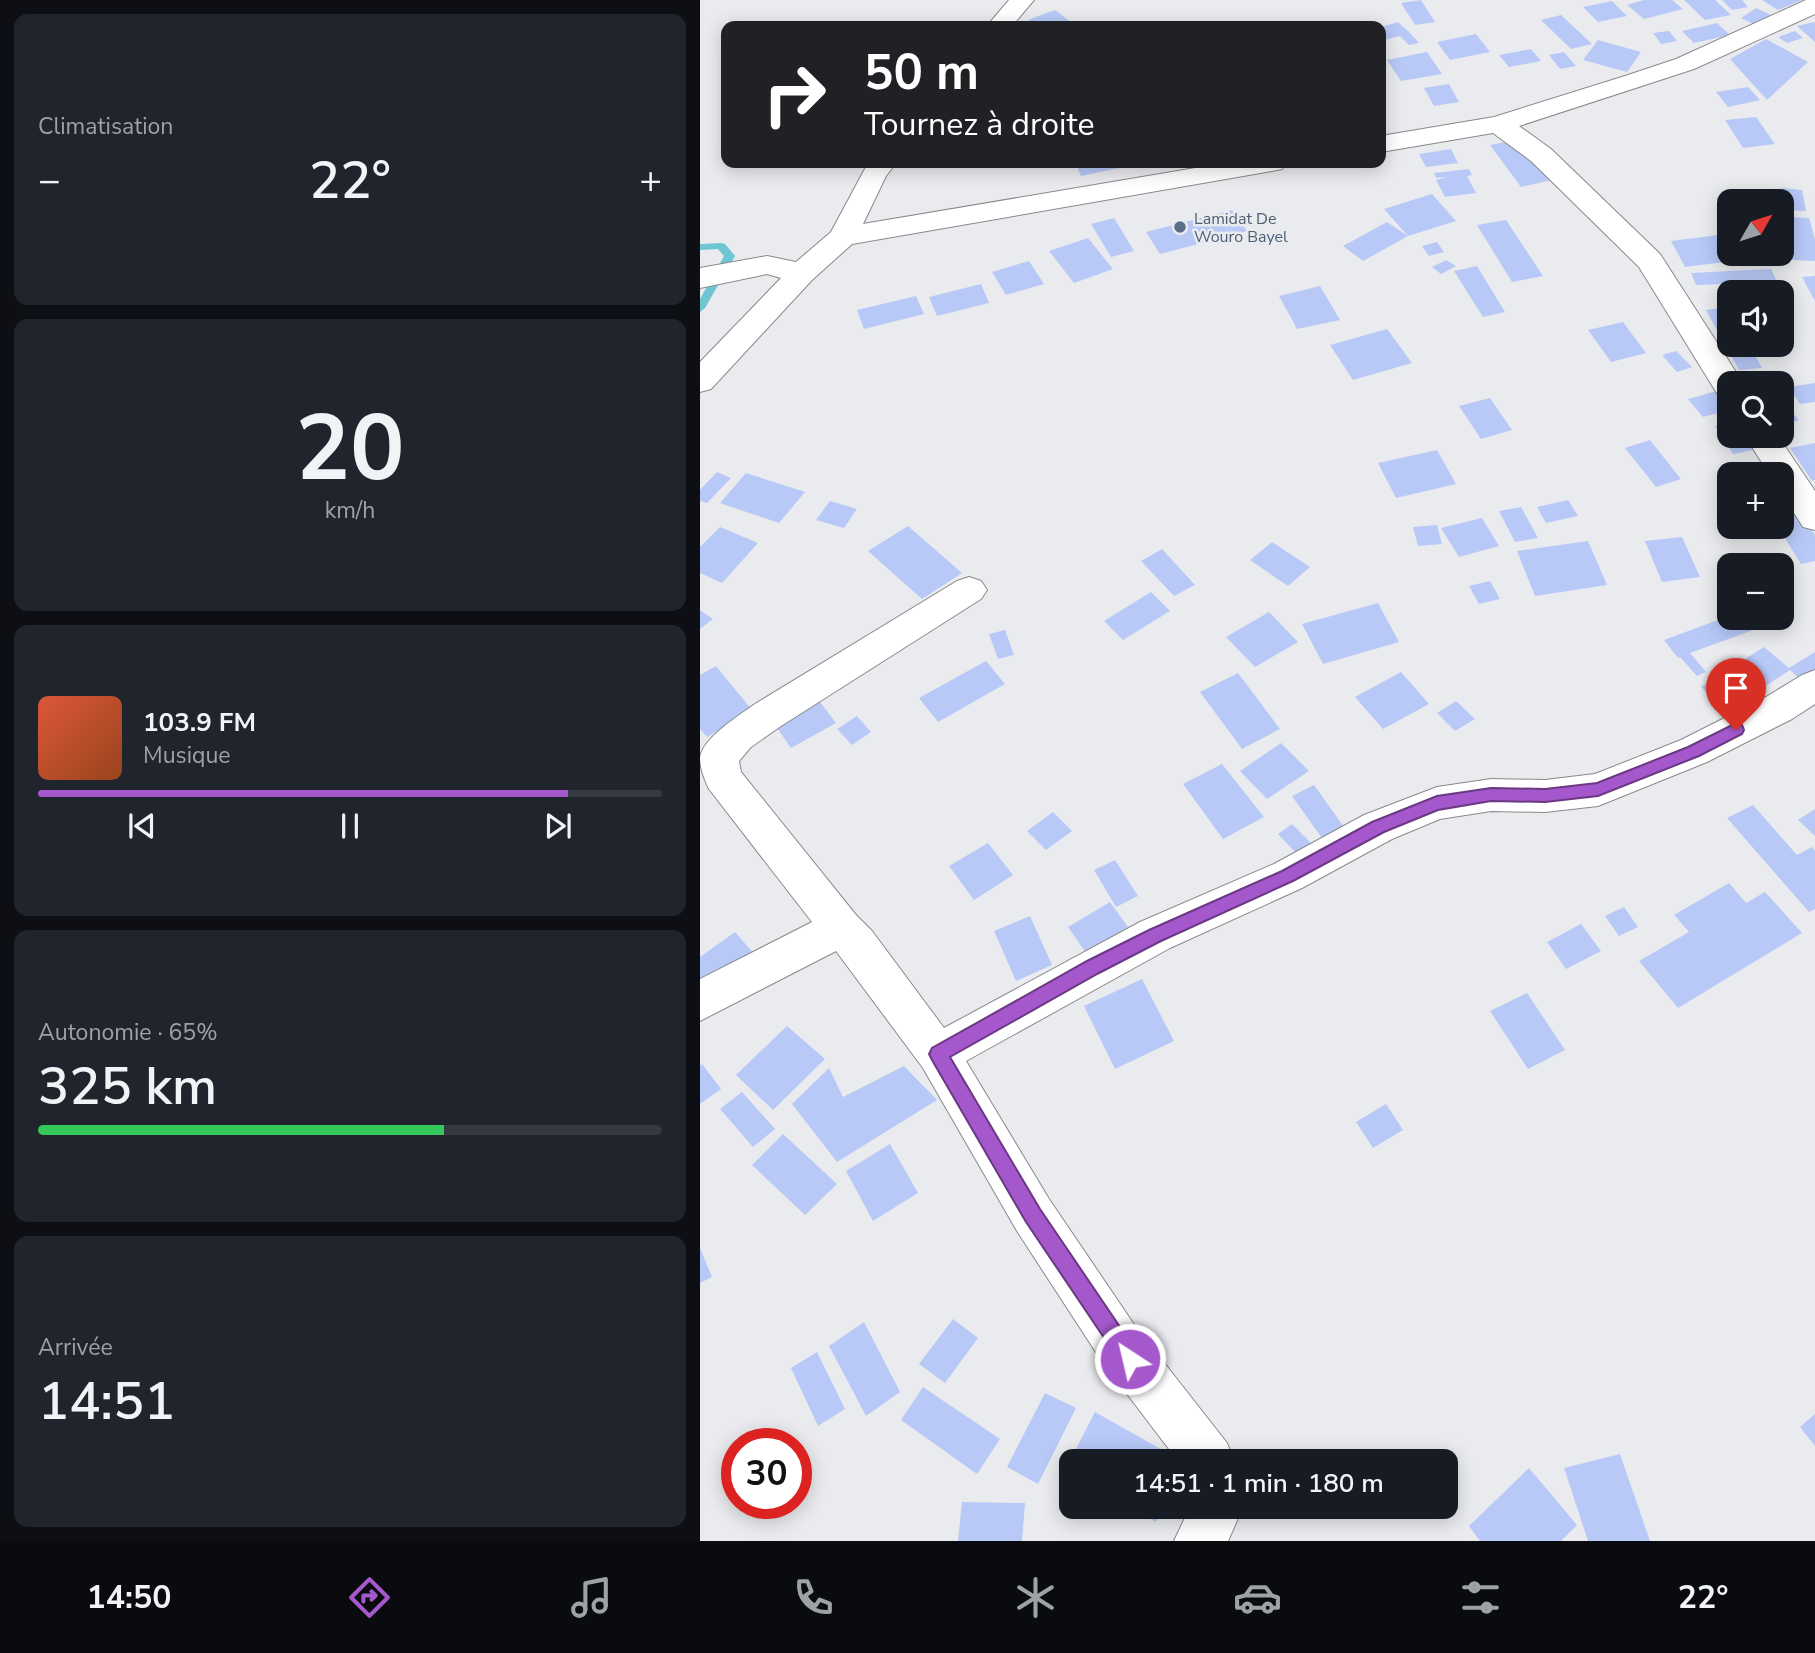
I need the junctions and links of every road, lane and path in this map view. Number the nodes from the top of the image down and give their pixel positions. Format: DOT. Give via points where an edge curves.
graph roads {
  1 [pos="1022,0"];
  2 [pos="1815,5"];
  3 [pos="1003,21"];
  4 [pos="1498,124"];
  5 [pos="1386,143"];
  6 [pos="878,168"];
  7 [pos="1243,168"];
  8 [pos="843,237"];
  9 [pos="802,273"];
  10 [pos="701,278"];
  11 [pos="1719,371"];
  12 [pos="700,381"];
  13 [pos="1769,448"];
  14 [pos="1815,518"];
  15 [pos="969,590"];
  16 [pos="1815,685"];
  17 [pos="841,928"];
  18 [pos="700,1001"];
  19 [pos="938,1054"];
  20 [pos="1200,1449"];
  21 [pos="1211,1519"];
  22 [pos="1200,1541"];
  1 -- 3 [label="street"];
  2 -- 4 [label="street" via="1685,64"];
  4 -- 5 [label="street"];
  4 -- 11 [label="street" via="1541,155 1650,261"];
  6 -- 8 [label="street"];
  7 -- 8 [label="street"];
  8 -- 9 [label="street"];
  9 -- 10 [label="street" via="767,265"];
  9 -- 12 [label="street"];
  13 -- 14 [label="street"];
  15 -- 17 [label="street" via="768,715 738,736 719,757 723,778"];
  16 -- 19 [label="street" via="1694,751 1598,790 1545,796 1491,795 1437,803 1378,827 1287,876 1155,935"];
  17 -- 18 [label="street"];
  17 -- 19 [label="street"];
  19 -- 20 [label="street" via="1033,1215 1116,1340"];
  21 -- 22 [label="street"];
}
